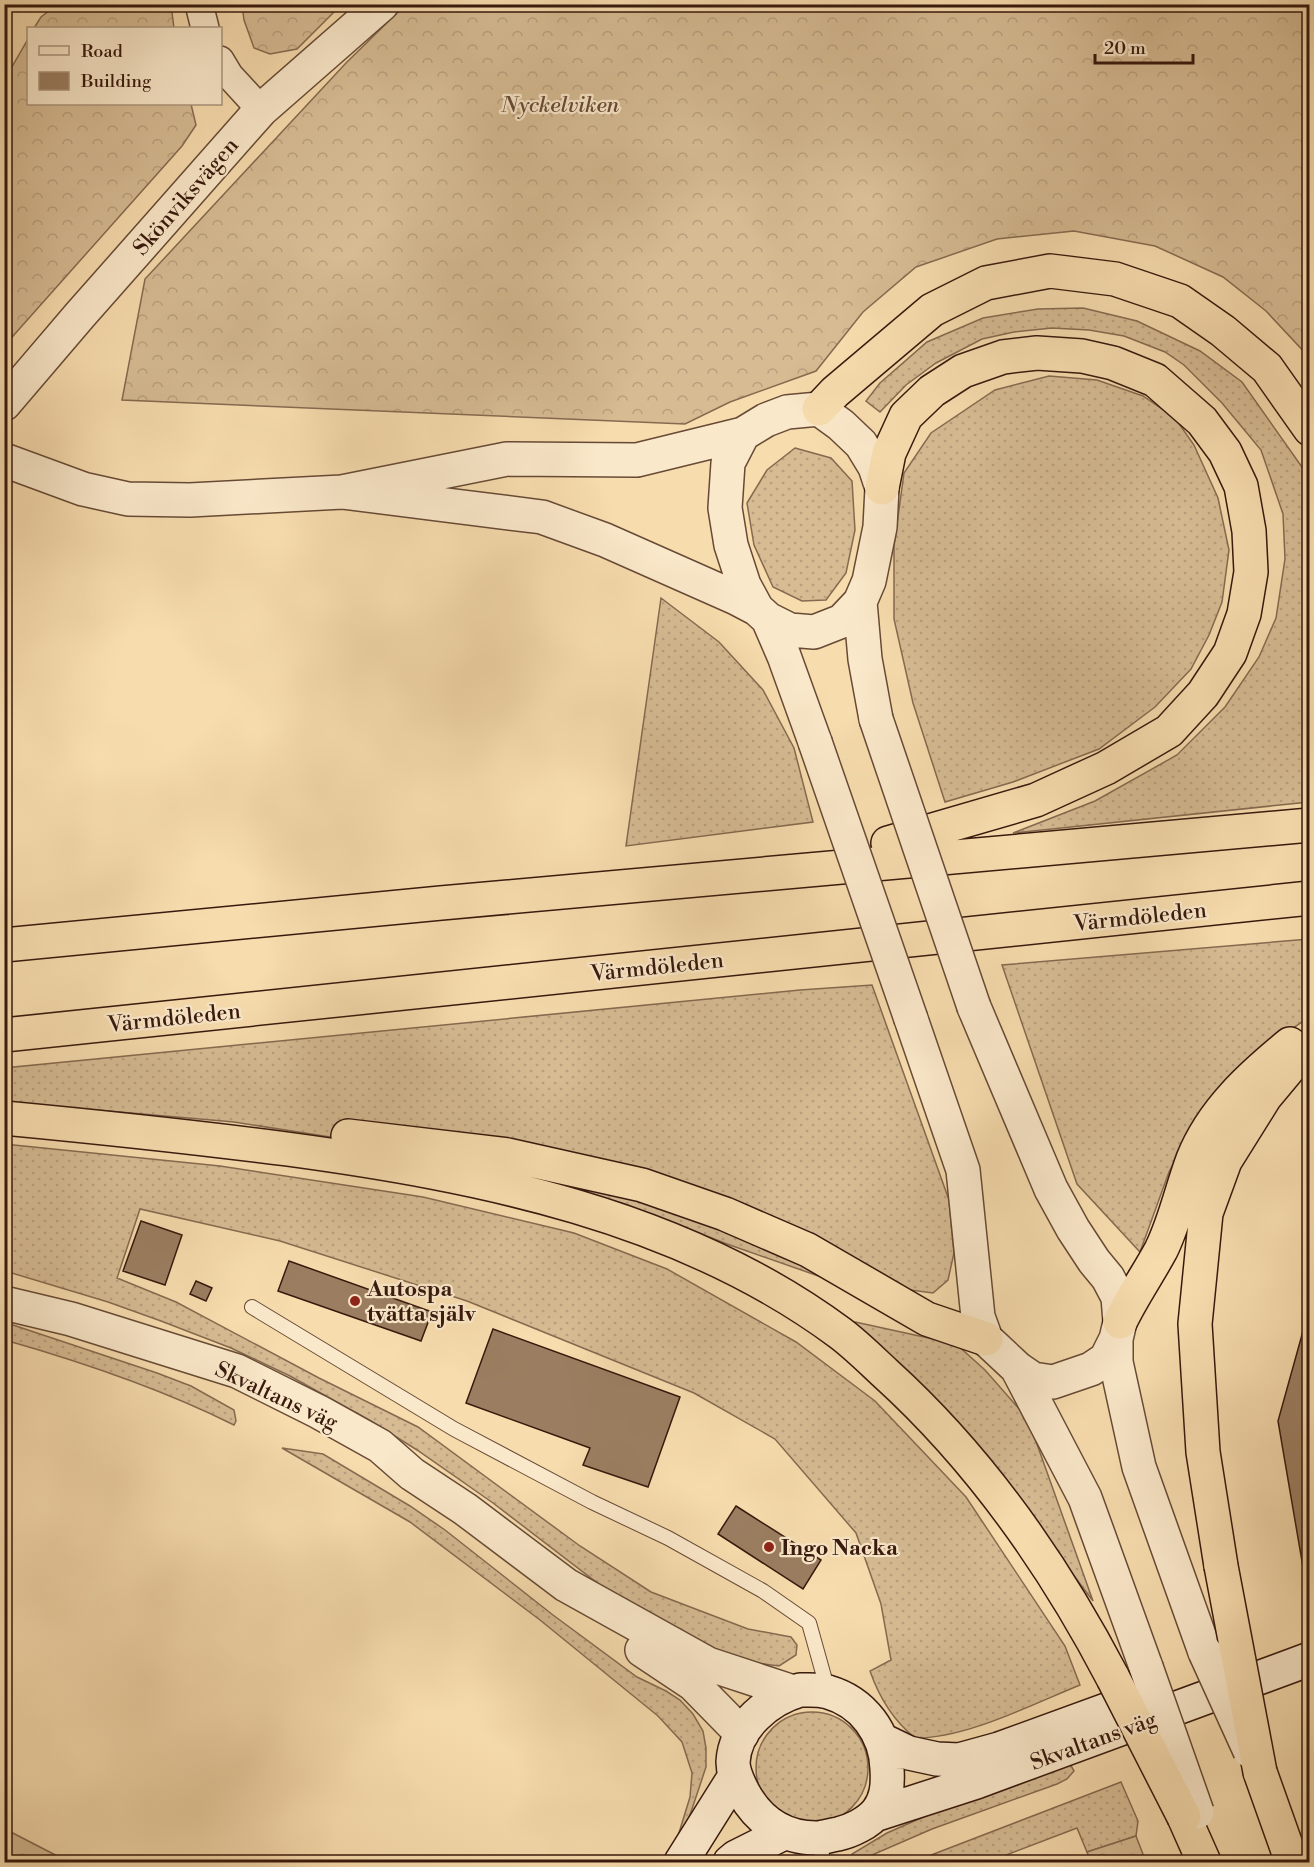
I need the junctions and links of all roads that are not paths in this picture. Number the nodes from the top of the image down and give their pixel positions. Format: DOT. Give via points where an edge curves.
graph roads {
  1 [pos="199,4"];
  2 [pos="382,4"];
  3 [pos="205,27"];
  4 [pos="222,63"];
  5 [pos="261,110"];
  6 [pos="4,404"];
  7 [pos="819,410"];
  8 [pos="1310,429"];
  9 [pos="743,434"];
  10 [pos="4,460"];
  11 [pos="882,488"];
  12 [pos="342,492"];
  13 [pos="860,602"];
  14 [pos="762,614"];
  15 [pos="1310,825"];
  16 [pos="788,871"];
  17 [pos="1310,898"];
  18 [pos="4,945"];
  19 [pos="1310,1032"];
  20 [pos="4,1035"];
  21 [pos="1310,1049"];
  22 [pos="4,1118"];
  23 [pos="170,1133"];
  24 [pos="4,1303"];
  25 [pos="252,1307"];
  26 [pos="1118,1330"];
  27 [pos="986,1339"];
  28 [pos="1017,1368"];
  29 [pos="566,1585"];
  30 [pos="1310,1636"];
  31 [pos="1310,1659"];
  32 [pos="793,1692"];
  33 [pos="828,1692"];
  34 [pos="742,1734"];
  35 [pos="882,1740"];
  36 [pos="1260,1772"];
  37 [pos="735,1776"];
  38 [pos="1190,1814"];
  39 [pos="874,1815"];
  40 [pos="784,1833"];
  41 [pos="820,1850"];
  42 [pos="681,1863"];
  43 [pos="730,1863"];
  44 [pos="1204,1863"];
  45 [pos="1212,1863"];
  46 [pos="1292,1863"];
  1 -- 3 [label="street"];
  2 -- 5 [label="street, Skönviksvägen"];
  4 -- 5 [label="street"];
  5 -- 6 [label="street, Skönviksvägen"];
  7 -- 8 [label="highway" via="932,310 986,283 1050,271 1115,279 1180,301 1267,369"];
  7 -- 9 [label="street" via="787,412"];
  7 -- 11 [label="street" via="861,444"];
  9 -- 12 [label="street" via="637,460 507,459"];
  9 -- 14 [label="street" via="728,463 725,508 744,585"];
  10 -- 12 [label="street" via="83,489 128,498 190,500"];
  11 -- 13 [label="street" via="880,527 869,581"];
  11 -- 16 [label="highway" via="889,453 906,416 932,391 963,370 1003,357 1037,353 1113,363 1155,380 1202,421 1226,452 1241,486 1249,531 1251,572 1244,614 1230,653 1203,694 1169,731 1106,768 1036,800"];
  12 -- 14 [label="street" via="542,517 715,588"];
  13 -- 14 [label="street" via="842,621 814,632 790,630"];
  13 -- 26 [label="street, bridge" via="876,719 974,1007 1051,1189 1118,1297"];
  14 -- 27 [label="street, bridge" via="784,656 963,1170 978,1317"];
  15 -- 16 [label="highway"];
  16 -- 18 [label="highway"];
  17 -- 20 [label="highway, Värmdöleden"];
  19 -- 26 [label="highway" via="1298,1037 1252,1075 1215,1118 1194,1156 1161,1249"];
  21 -- 36 [label="highway, bridge" via="1264,1097 1225,1161 1206,1213 1195,1324 1203,1452"];
  22 -- 23 [label="highway"];
  23 -- 27 [label="highway" via="322,1132 508,1155 642,1185 725,1214 797,1246 927,1319"];
  23 -- 38 [label="highway, bridge" via="379,1162 499,1186 609,1216 731,1267 842,1334 913,1399 982,1473 1039,1552 1089,1632"];
  24 -- 29 [label="street, Skvaltans väg" via="71,1319 237,1371 319,1412 380,1446 412,1474"];
  25 -- 33 [label="lane" via="454,1429 668,1538 762,1591 809,1623"];
  26 -- 28 [label="street" via="1106,1359 1091,1368 1053,1382 1033,1379"];
  26 -- 36 [label="street, bridge" via="1116,1362 1139,1467 1205,1652"];
  27 -- 28 [label="street"];
  28 -- 38 [label="street, bridge" via="1085,1498 1146,1667"];
  29 -- 32 [label="street, Skvaltans väg" via="708,1664"];
  29 -- 34 [label="street, Skvaltans väg" via="613,1631 693,1684"];
  30 -- 35 [label="street, Skvaltans väg" via="960,1760 909,1753"];
  31 -- 39 [label="street, Skvaltans väg" via="976,1782"];
  32 -- 33 [label="street, Skvaltans väg"];
  32 -- 34 [label="street, Skvaltans väg" via="760,1711"];
  33 -- 35 [label="street, Skvaltans väg" via="863,1712"];
  34 -- 37 [label="street, Skvaltans väg" via="735,1748"];
  35 -- 39 [label="street, Skvaltans väg" via="887,1766 886,1795"];
  36 -- 46 [label="highway"];
  37 -- 40 [label="street, Skvaltans väg" via="757,1813"];
  37 -- 42 [label="street"];
  38 -- 44 [label="highway"];
  38 -- 45 [label="street"];
  39 -- 41 [label="street, Skvaltans väg"];
  40 -- 41 [label="street, Skvaltans väg"];
  40 -- 43 [label="street"];
}
